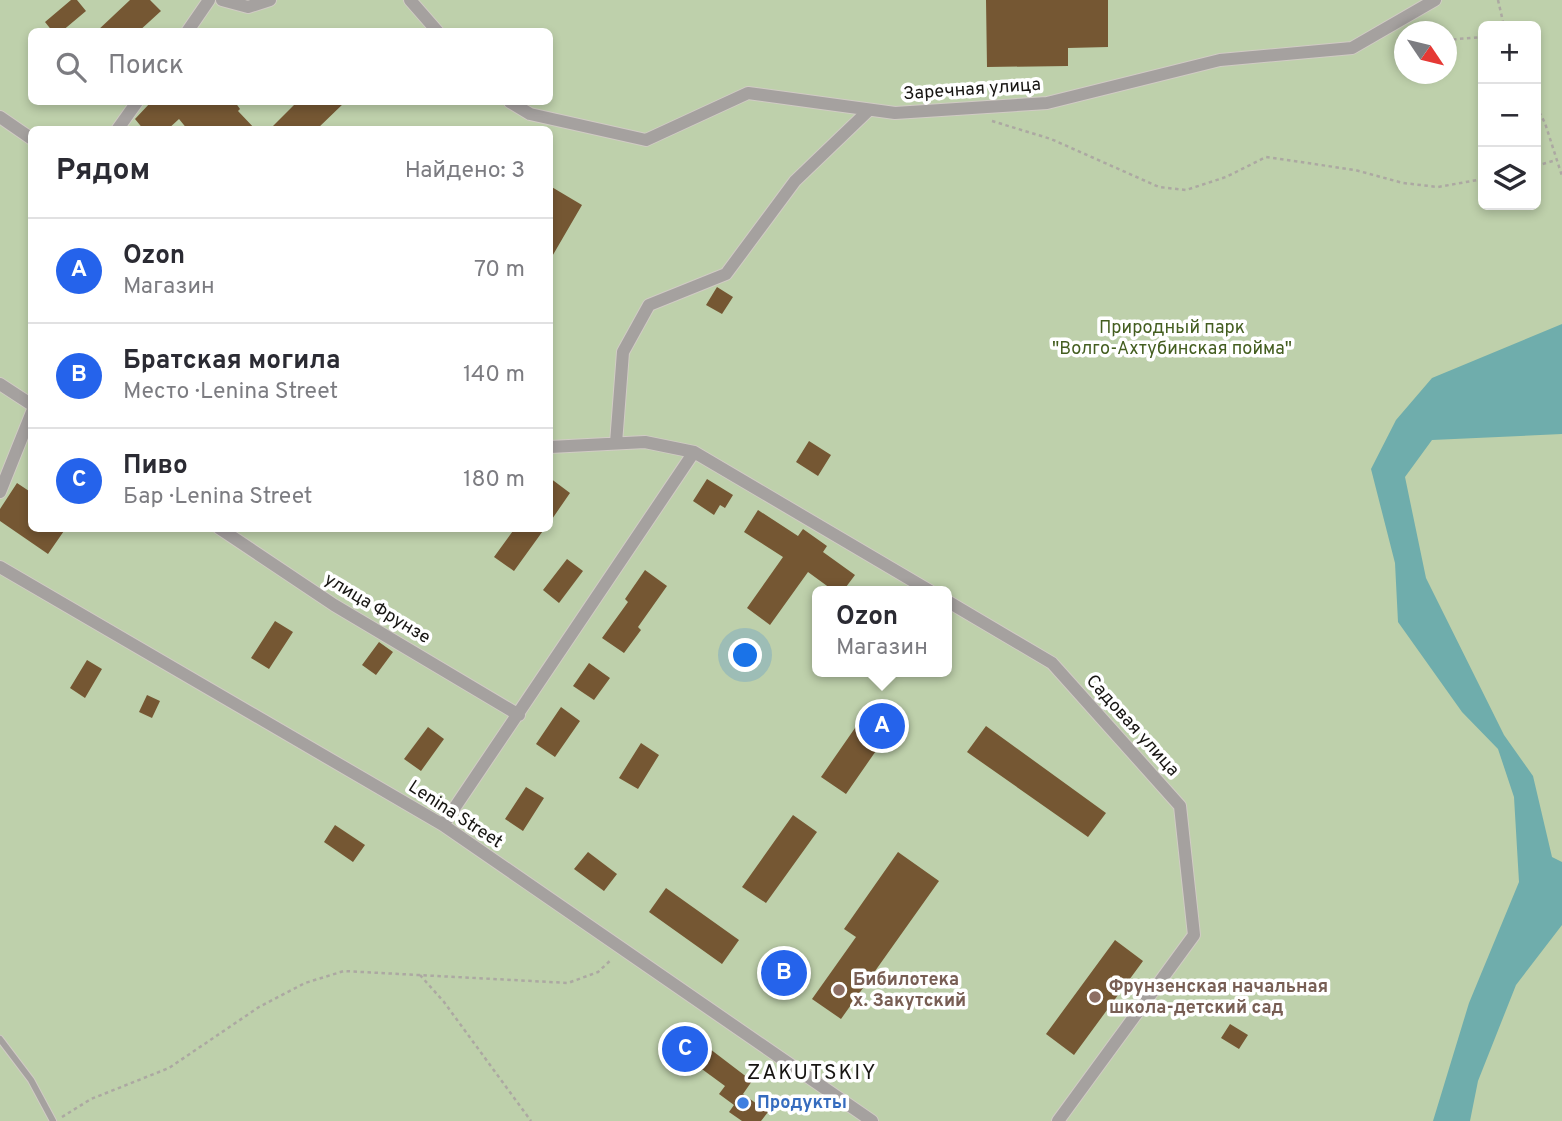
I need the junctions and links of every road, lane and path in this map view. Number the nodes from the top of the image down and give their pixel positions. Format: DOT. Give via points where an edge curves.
graph roads {
  1 [pos="209,0"];
  2 [pos="222,0"];
  3 [pos="270,0"];
  4 [pos="410,0"];
  5 [pos="1436,0"];
  6 [pos="1498,0"];
  7 [pos="1503,21"];
  8 [pos="190,28"];
  9 [pos="434,28"];
  10 [pos="1478,37"];
  11 [pos="1457,39"];
  12 [pos="135,105"];
  13 [pos="515,105"];
  14 [pos="869,110"];
  15 [pos="1541,115"];
  16 [pos="0,117"];
  17 [pos="990,120"];
  18 [pos="120,126"];
  19 [pos="28,136"];
  20 [pos="1556,160"];
  21 [pos="1541,164"];
  22 [pos="1562,176"];
  23 [pos="1478,180"];
  24 [pos="0,384"];
  25 [pos="28,402"];
  26 [pos="28,422"];
  27 [pos="615,443"];
  28 [pos="553,447"];
  29 [pos="694,452"];
  30 [pos="0,492"];
  31 [pos="225,532"];
  32 [pos="0,567"];
  33 [pos="922,586"];
  34 [pos="952,604"];
  35 [pos="519,715"];
  36 [pos="443,825"];
  37 [pos="624,950"];
  38 [pos="420,975"];
  39 [pos="0,1039"];
  40 [pos="55,1121"];
  41 [pos="531,1121"];
  42 [pos="872,1121"];
  43 [pos="1058,1121"];
  1 -- 8 [label="street"];
  2 -- 3 [label="street" via="248,7"];
  4 -- 9 [label="street"];
  5 -- 14 [label="street, Заречная улица" via="1352,48 1220,60 1047,103 894,113"];
  6 -- 7 [label="path"];
  10 -- 11 [label="path"];
  12 -- 18 [label="street"];
  13 -- 14 [label="street, Заречная улица" via="530,114 646,140 748,93"];
  14 -- 27 [label="street" via="795,181 726,274 649,305 623,352"];
  15 -- 20 [label="path"];
  16 -- 19 [label="street"];
  17 -- 23 [label="path" via="1051,139 1160,187 1186,190 1266,157 1438,187"];
  20 -- 21 [label="path"];
  20 -- 22 [label="path"];
  24 -- 25 [label="street"];
  26 -- 30 [label="street"];
  27 -- 28 [label="street"];
  27 -- 29 [label="street" via="645,442"];
  29 -- 33 [label="street"];
  29 -- 35 [label="street"];
  31 -- 35 [label="street, улица Фрунзе" via="334,605"];
  32 -- 36 [label="street, Lenina Street"];
  34 -- 43 [label="street, Садовая улица" via="1052,663 1180,806 1194,935"];
  35 -- 36 [label="street"];
  36 -- 37 [label="street, Lenina Street"];
  37 -- 38 [label="path" via="597,972 568,983"];
  37 -- 42 [label="street, Lenina Street"];
  38 -- 40 [label="path" via="344,971 305,983 259,1007 169,1068 91,1098"];
  38 -- 41 [label="path"];
  39 -- 40 [label="lane" via="32,1080"];
}
